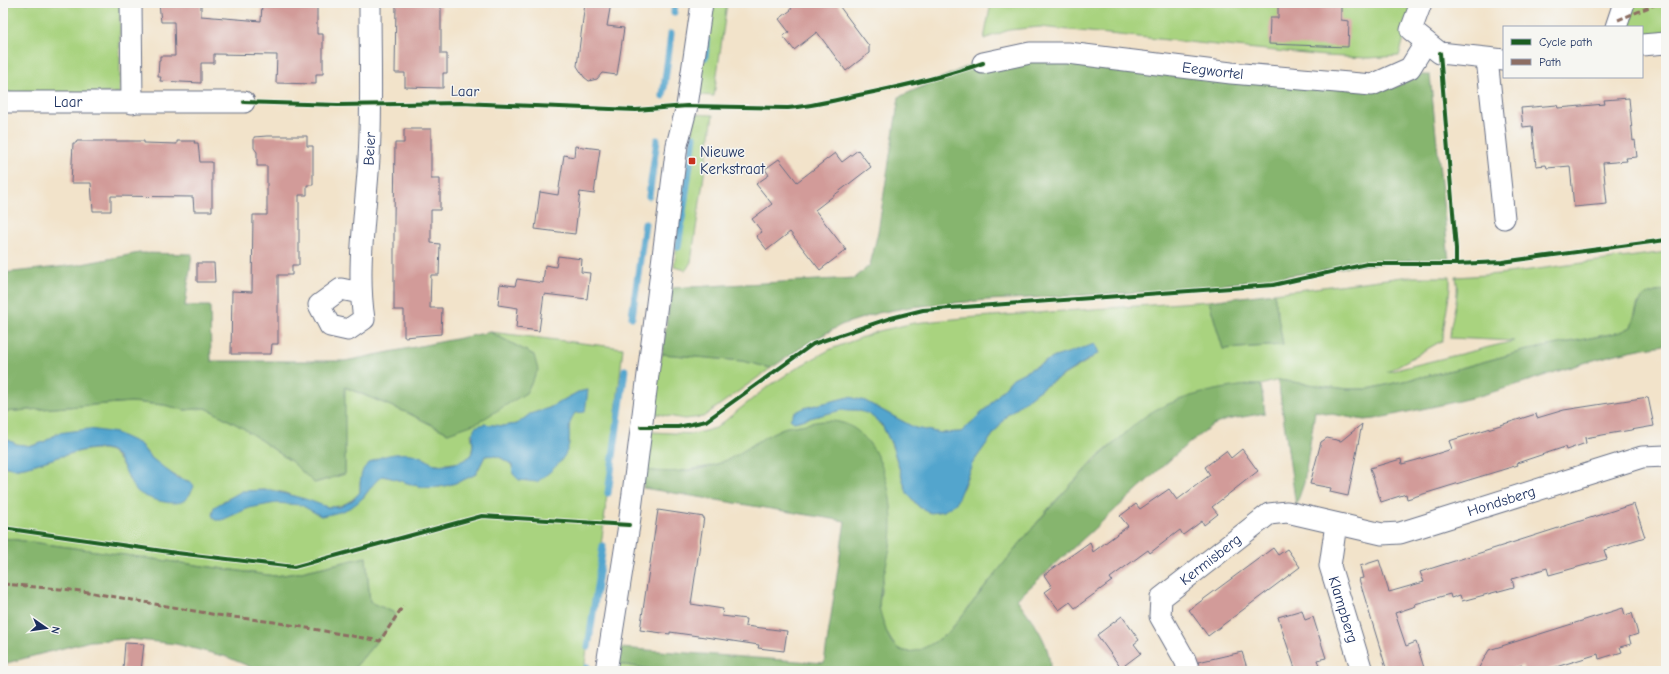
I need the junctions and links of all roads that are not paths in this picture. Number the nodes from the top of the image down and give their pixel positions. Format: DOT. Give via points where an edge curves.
graph roads {
  1 [pos="131,3"];
  2 [pos="370,3"];
  3 [pos="702,3"];
  4 [pos="1421,3"];
  5 [pos="1624,3"];
  6 [pos="1616,26"];
  7 [pos="1426,42"];
  8 [pos="1666,43"];
  9 [pos="1643,45"];
  10 [pos="1496,59"];
  11 [pos="983,63"];
  12 [pos="3,102"];
  13 [pos="244,102"];
  14 [pos="132,103"];
  15 [pos="1504,218"];
  16 [pos="360,293"];
  17 [pos="1666,456"];
  18 [pos="1336,524"];
  19 [pos="606,671"];
  20 [pos="1188,671"];
  21 [pos="1362,671"];
  1 -- 14 [label="street"];
  2 -- 16 [label="street, Beier" via="371,105"];
  3 -- 19 [label="street" via="687,106 677,145 630,525"];
  4 -- 7 [label="street" via="1411,30"];
  5 -- 6 [label="street"];
  7 -- 10 [label="street" via="1440,53"];
  7 -- 11 [label="street, Eegwortel" via="1410,68 1372,85 1231,73 1068,52 1030,53"];
  8 -- 9 [label="street"];
  10 -- 15 [label="street"];
  12 -- 14 [label="street, Laar"];
  13 -- 14 [label="street, Laar"];
  17 -- 18 [label="street, Hondsberg" via="1642,457 1400,533 1382,534"];
  18 -- 20 [label="street, Kermisberg" via="1287,512 1269,514 1161,598 1160,616 1185,660"];
  18 -- 21 [label="street, Klampberg" via="1330,566"];
}
